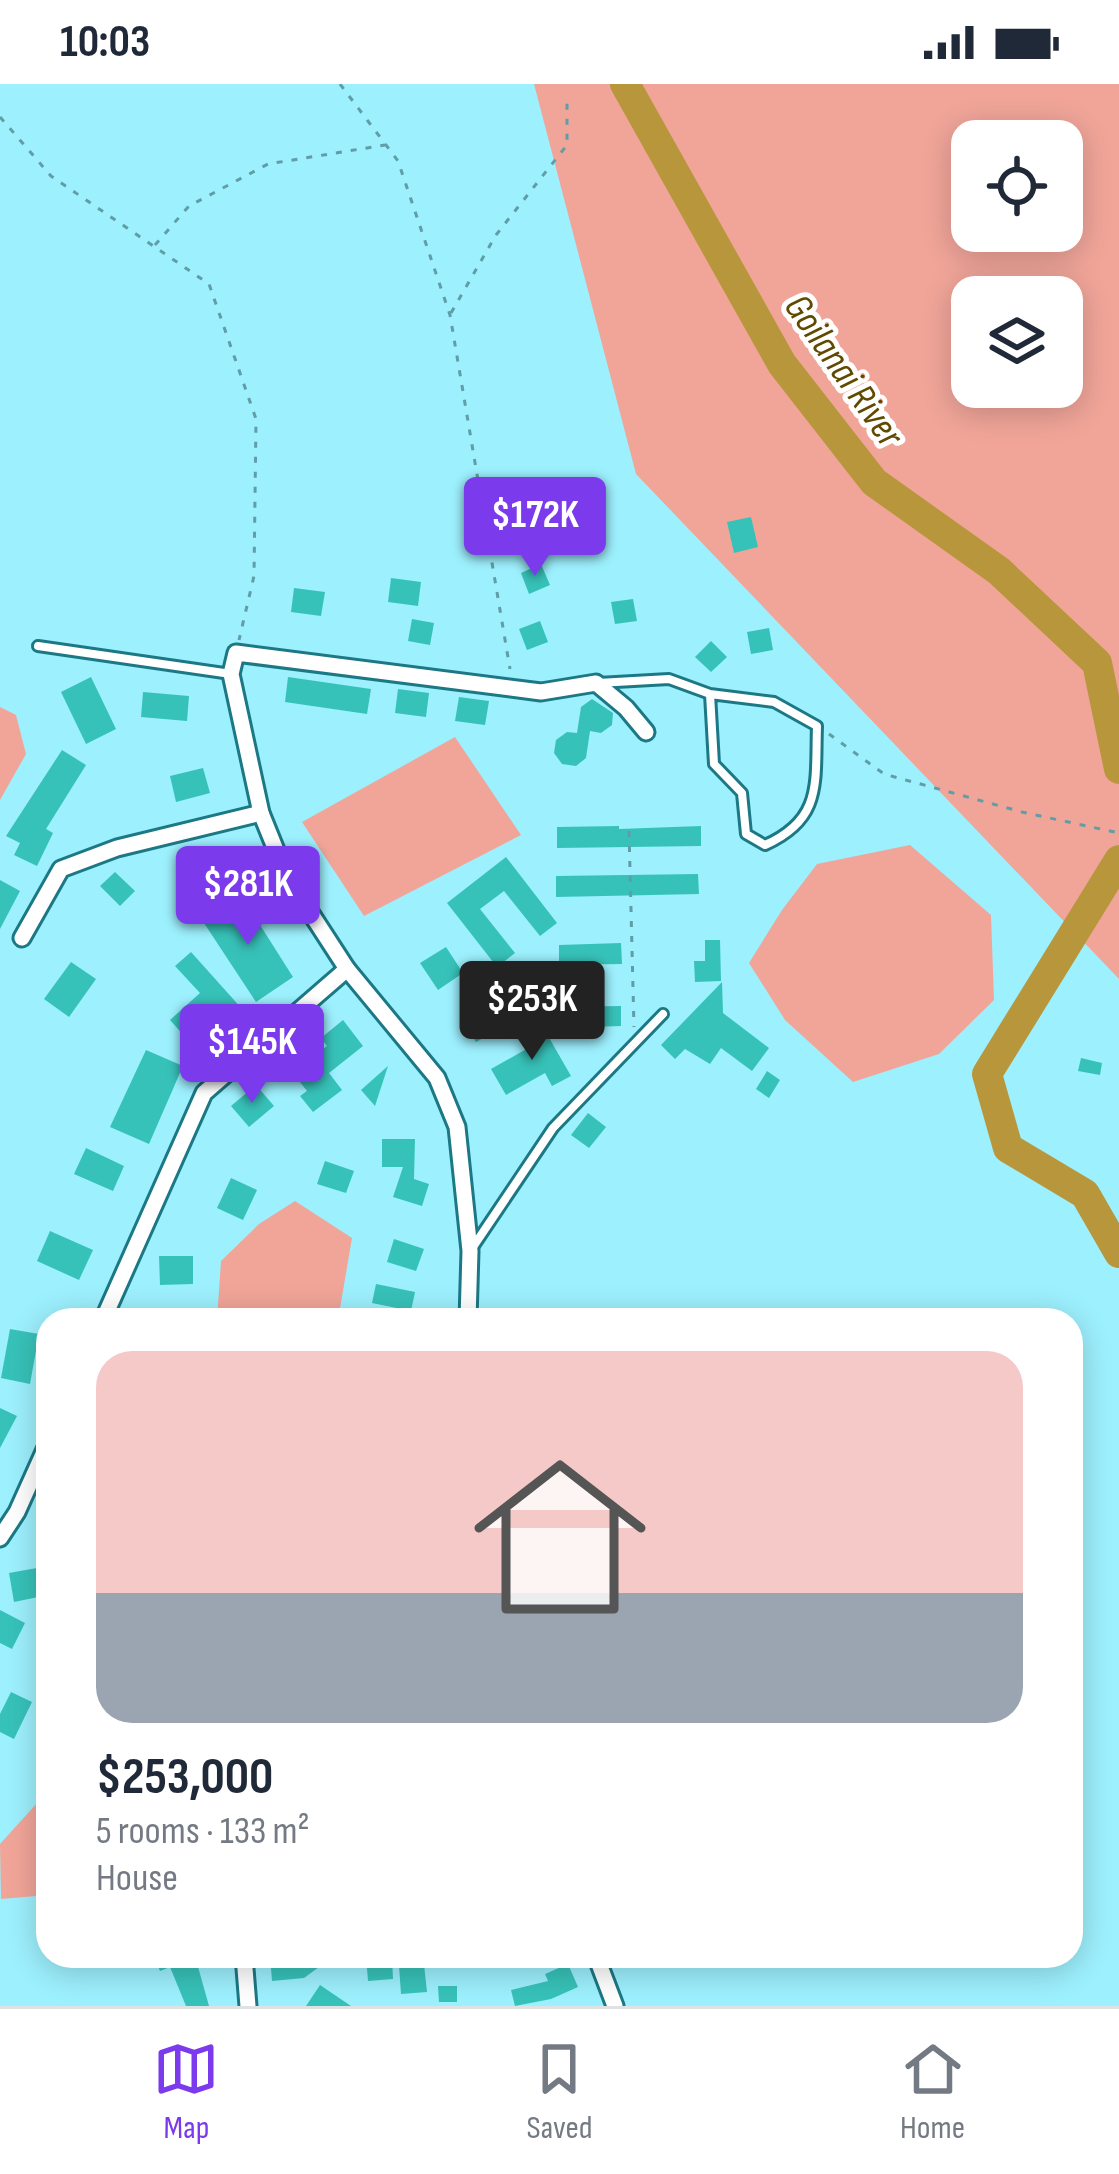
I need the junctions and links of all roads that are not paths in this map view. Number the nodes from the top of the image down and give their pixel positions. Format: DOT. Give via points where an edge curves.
graph roads {
  1 [pos="38,646"];
  2 [pos="231,674"];
  3 [pos="596,683"];
  4 [pos="710,694"];
  5 [pos="646,732"];
  6 [pos="261,813"];
  7 [pos="22,938"];
  8 [pos="347,969"];
  9 [pos="663,1014"];
  10 [pos="470,1251"];
  11 [pos="108,1308"];
  12 [pos="468,1308"];
  13 [pos="36,1470"];
  14 [pos="0,1538"];
  15 [pos="245,1968"];
  16 [pos="601,1968"];
  17 [pos="248,2006"];
  18 [pos="616,2006"];
  1 -- 2 [label="lane"];
  2 -- 3 [label="street" via="236,653 541,692"];
  2 -- 6 [label="street"];
  3 -- 4 [label="lane" via="669,679"];
  3 -- 5 [label="street"];
  4 -- 4 [label="lane" via="714,764 742,793 746,834 765,845 790,834 808,815 817,726 774,702"];
  6 -- 7 [label="street" via="61,869"];
  6 -- 8 [label="street" via="286,875"];
  8 -- 10 [label="street" via="436,1078 458,1127"];
  8 -- 11 [label="street" via="204,1093"];
  9 -- 10 [label="lane" via="553,1128"];
  10 -- 12 [label="street"];
  13 -- 14 [label="street"];
  15 -- 17 [label="street"];
  16 -- 18 [label="street"];
}
